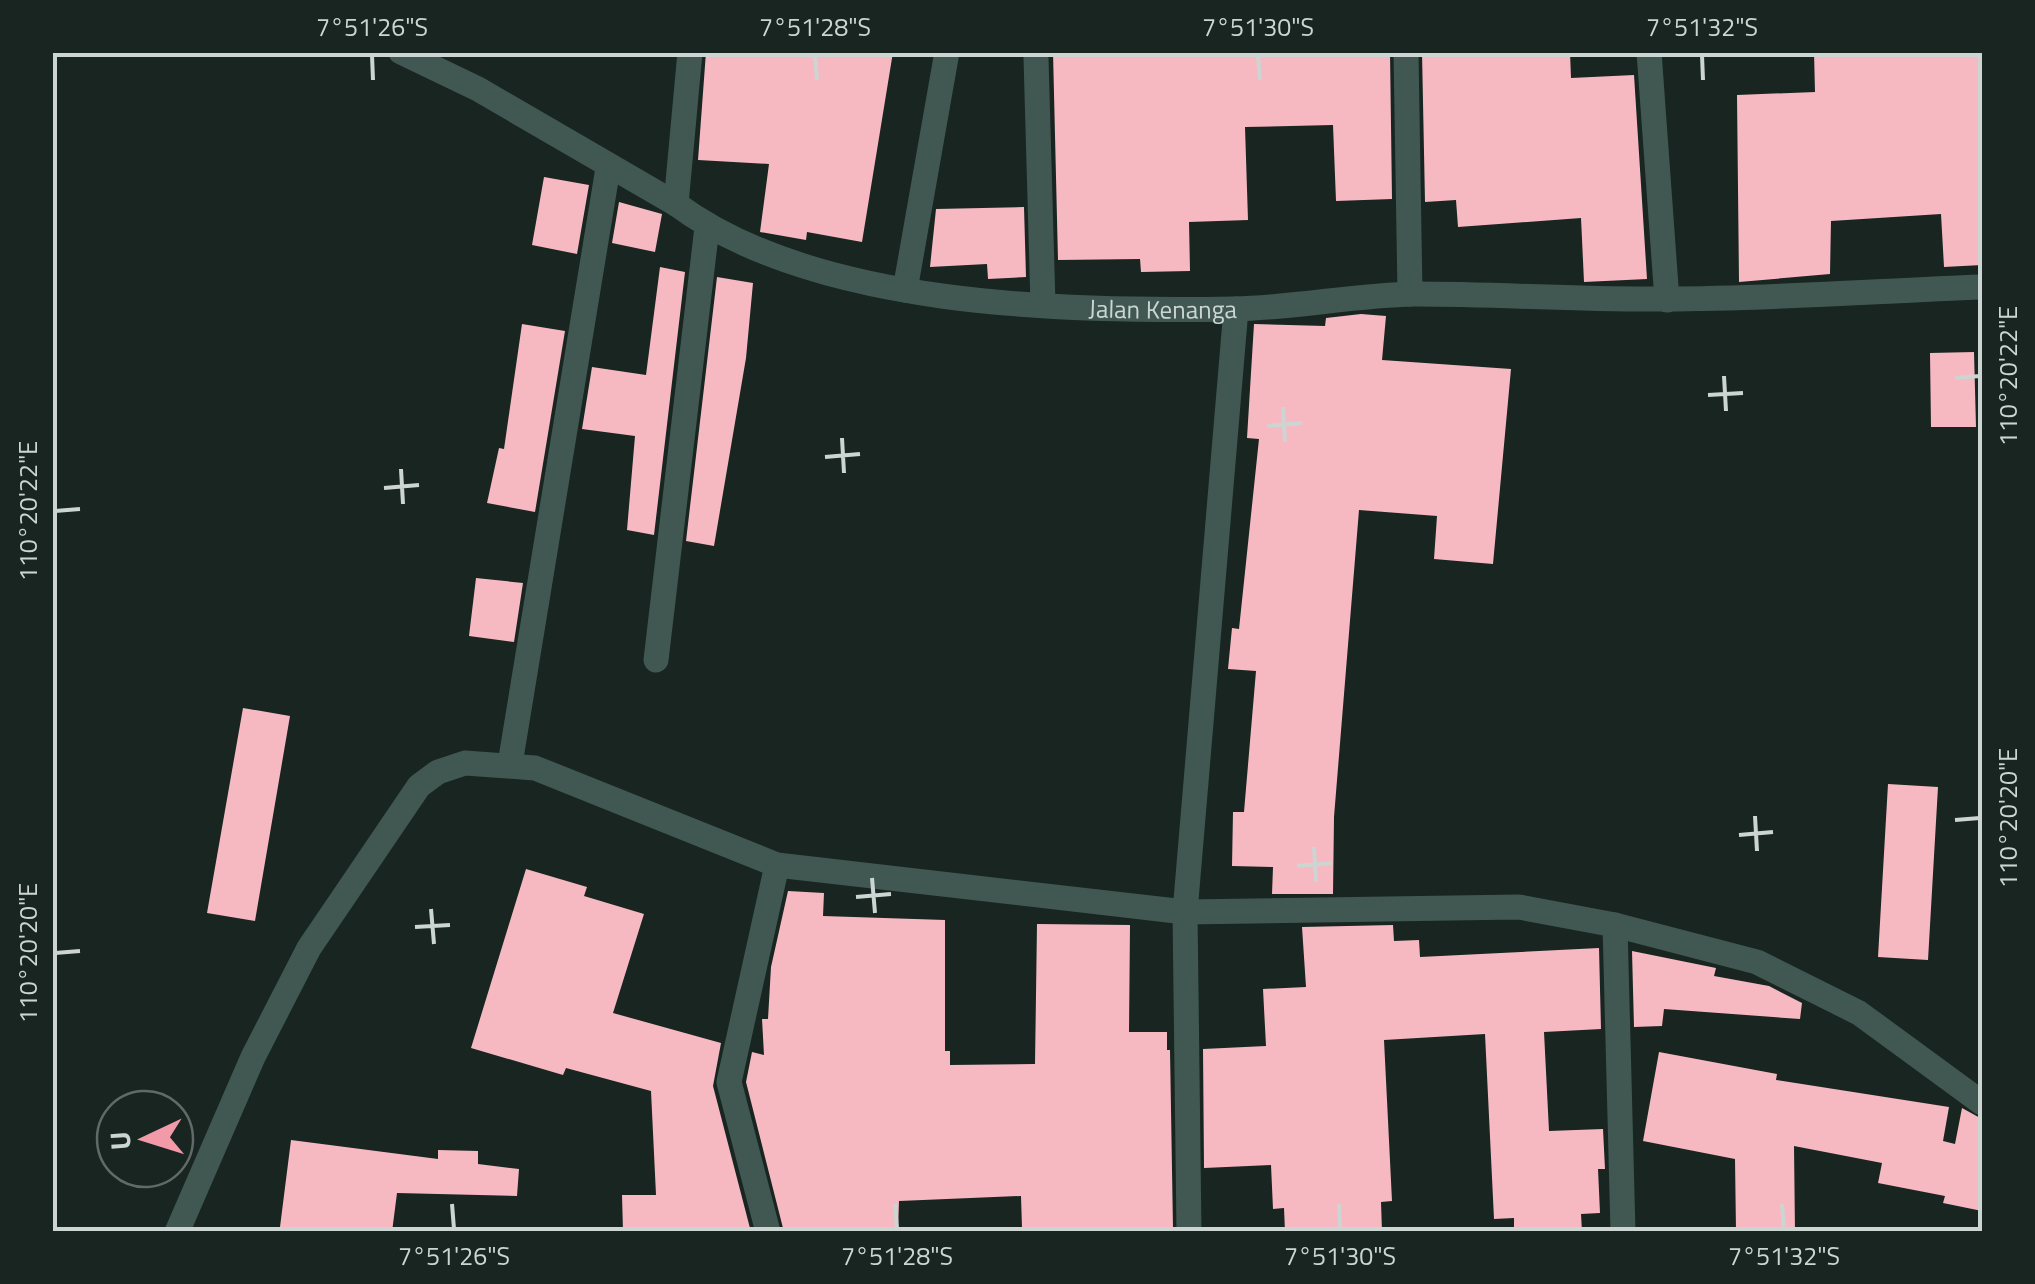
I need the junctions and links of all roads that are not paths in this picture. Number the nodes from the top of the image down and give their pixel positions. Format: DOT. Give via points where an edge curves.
graph roads {
  1 [pos="401,52"];
  2 [pos="690,52"];
  3 [pos="946,52"];
  4 [pos="1406,52"];
  5 [pos="1649,52"];
  6 [pos="1036,58"];
  7 [pos="608,168"];
  8 [pos="676,204"];
  9 [pos="706,226"];
  10 [pos="1982,287"];
  11 [pos="905,290"];
  12 [pos="1410,294"];
  13 [pos="1667,300"];
  14 [pos="1043,305"];
  15 [pos="1236,309"];
  16 [pos="656,660"];
  17 [pos="510,764"];
  18 [pos="777,865"];
  19 [pos="1185,912"];
  20 [pos="1615,926"];
  21 [pos="1982,1103"];
  22 [pos="177,1232"];
  23 [pos="768,1232"];
  24 [pos="1189,1232"];
  25 [pos="1623,1232"];
  1 -- 7 [label="street, Jalan Kenanga" via="478,89"];
  2 -- 8 [label="street"];
  3 -- 11 [label="street"];
  4 -- 12 [label="street"];
  5 -- 13 [label="street"];
  6 -- 14 [label="street"];
  7 -- 8 [label="street, Jalan Kenanga"];
  7 -- 17 [label="street"];
  8 -- 9 [label="street, Jalan Kenanga"];
  9 -- 11 [label="street, Jalan Kenanga" via="823,272"];
  9 -- 16 [label="street"];
  10 -- 13 [label="street, Jalan Kenanga"];
  11 -- 14 [label="street, Jalan Kenanga"];
  12 -- 13 [label="street, Jalan Kenanga"];
  12 -- 15 [label="street, Jalan Kenanga"];
  14 -- 15 [label="street, Jalan Kenanga"];
  15 -- 19 [label="street"];
  17 -- 18 [label="street" via="536,768"];
  17 -- 22 [label="street" via="465,763 420,786 310,948 253,1057"];
  18 -- 19 [label="street"];
  18 -- 23 [label="street" via="729,1082"];
  19 -- 20 [label="street" via="1520,906"];
  19 -- 24 [label="street"];
  20 -- 21 [label="street" via="1757,962 1859,1013"];
  20 -- 25 [label="street"];
}
